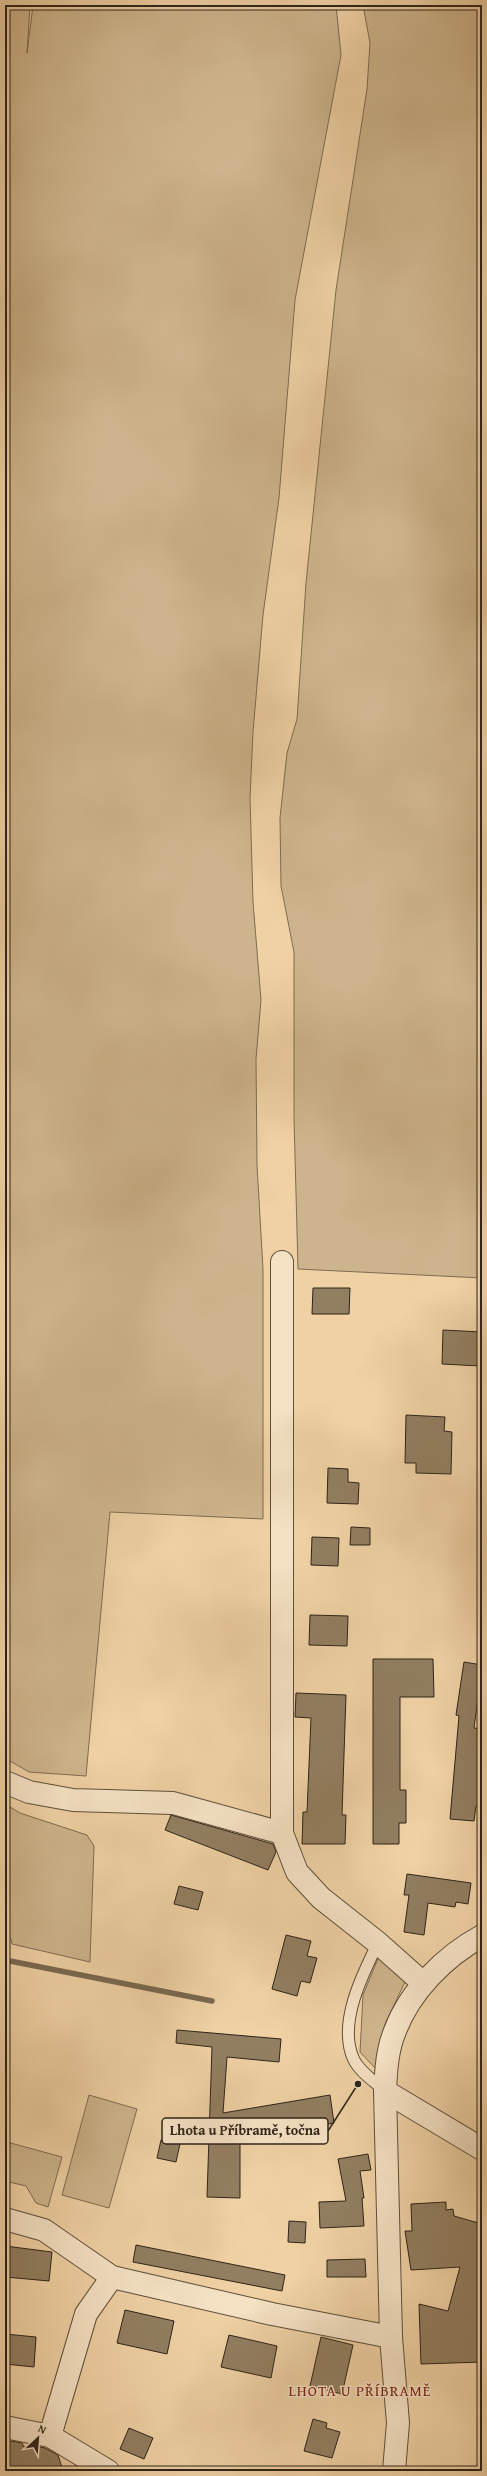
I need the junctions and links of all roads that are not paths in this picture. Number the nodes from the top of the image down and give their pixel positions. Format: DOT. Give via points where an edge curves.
graph roads {
  1 [pos="282,1262"];
  2 [pos="5,1782"];
  3 [pos="282,1833"];
  4 [pos="482,1936"];
  5 [pos="378,1943"];
  6 [pos="423,1983"];
  7 [pos="385,2091"];
  8 [pos="482,2149"];
  9 [pos="5,2219"];
  10 [pos="112,2277"];
  11 [pos="391,2337"];
  12 [pos="5,2427"];
  13 [pos="50,2436"];
  14 [pos="108,2471"];
  15 [pos="394,2471"];
  1 -- 3 [label="street"];
  2 -- 3 [label="street" via="29,1792 73,1800 173,1803"];
  3 -- 5 [label="street" via="297,1872 321,1898"];
  4 -- 6 [label="street" via="448,1959"];
  5 -- 6 [label="street"];
  5 -- 7 [label="lane" via="359,1980 350,2017 350,2048 355,2062"];
  6 -- 7 [label="street" via="395,2031 387,2060"];
  7 -- 8 [label="street"];
  7 -- 11 [label="street"];
  9 -- 10 [label="street" via="44,2230"];
  10 -- 11 [label="street" via="272,2314"];
  10 -- 13 [label="street" via="86,2314"];
  11 -- 15 [label="street" via="398,2423"];
  12 -- 13 [label="street"];
  13 -- 14 [label="street"];
}
